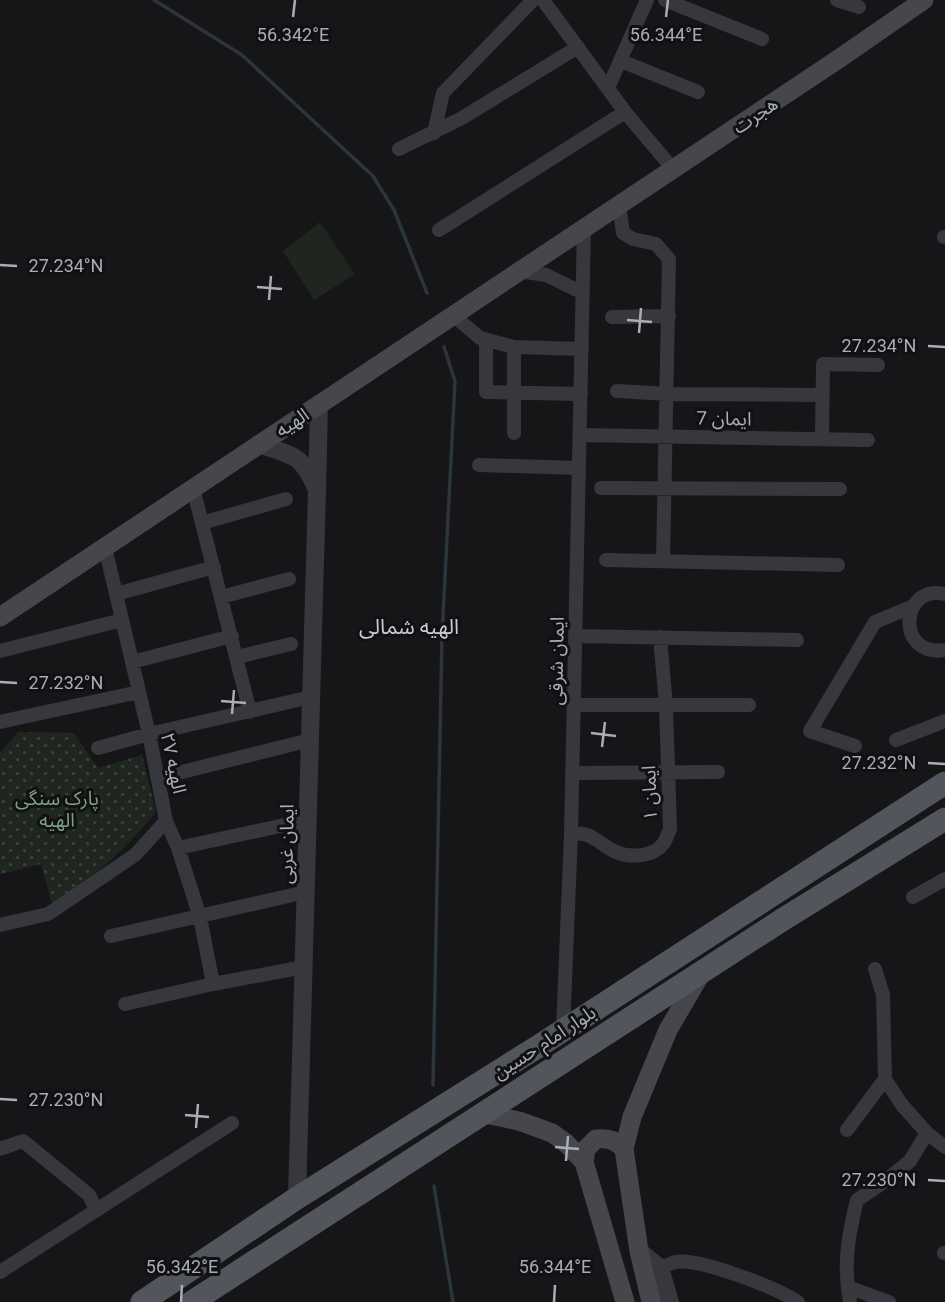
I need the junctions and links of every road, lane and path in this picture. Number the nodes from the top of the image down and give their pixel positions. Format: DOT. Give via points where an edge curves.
graph roads {
  1 [pos="533,0"];
  2 [pos="543,0"];
  3 [pos="647,0"];
  4 [pos="665,0"];
  5 [pos="837,0"];
  6 [pos="923,0"];
  7 [pos="859,7"];
  8 [pos="762,39"];
  9 [pos="578,47"];
  10 [pos="621,61"];
  11 [pos="608,88"];
  12 [pos="698,92"];
  13 [pos="625,112"];
  14 [pos="434,133"];
  15 [pos="399,149"];
  16 [pos="673,169"];
  17 [pos="619,205"];
  18 [pos="584,228"];
  19 [pos="439,230"];
  20 [pos="519,271"];
  21 [pos="583,293"];
  22 [pos="453,315"];
  23 [pos="669,316"];
  24 [pos="612,317"];
  25 [pos="486,340"];
  26 [pos="514,347"];
  27 [pos="582,349"];
  28 [pos="878,365"];
  29 [pos="617,391"];
  30 [pos="515,393"];
  31 [pos="581,394"];
  32 [pos="668,394"];
  33 [pos="822,395"];
  34 [pos="319,404"];
  35 [pos="513,433"];
  36 [pos="580,435"];
  37 [pos="667,437"];
  38 [pos="822,439"];
  39 [pos="868,440"];
  40 [pos="258,444"];
  41 [pos="479,465"];
  42 [pos="579,468"];
  43 [pos="193,488"];
  44 [pos="601,488"];
  45 [pos="666,489"];
  46 [pos="840,489"];
  47 [pos="317,491"];
  48 [pos="286,499"];
  49 [pos="202,523"];
  50 [pos="105,547"];
  51 [pos="606,560"];
  52 [pos="663,561"];
  53 [pos="838,565"];
  54 [pos="214,567"];
  55 [pos="289,579"];
  56 [pos="116,594"];
  57 [pos="945,594"];
  58 [pos="221,597"];
  59 [pos="914,606"];
  60 [pos="0,617"];
  61 [pos="122,620"];
  62 [pos="232,636"];
  63 [pos="576,636"];
  64 [pos="660,637"];
  65 [pos="797,640"];
  66 [pos="291,644"];
  67 [pos="945,650"];
  68 [pos="0,651"];
  69 [pos="237,657"];
  70 [pos="132,662"];
  71 [pos="139,692"];
  72 [pos="311,697"];
  73 [pos="574,705"];
  74 [pos="749,705"];
  75 [pos="666,706"];
  76 [pos="250,712"];
  77 [pos="945,721"];
  78 [pos="0,722"];
  79 [pos="149,734"];
  80 [pos="310,740"];
  81 [pos="896,740"];
  82 [pos="855,747"];
  83 [pos="98,748"];
  84 [pos="718,772"];
  85 [pos="572,773"];
  86 [pos="668,774"];
  87 [pos="158,778"];
  88 [pos="945,783"];
  89 [pos="945,819"];
  90 [pos="308,820"];
  91 [pos="166,821"];
  92 [pos="571,834"];
  93 [pos="178,848"];
  94 [pos="945,879"];
  95 [pos="306,892"];
  96 [pos="913,897"];
  97 [pos="200,917"];
  98 [pos="0,925"];
  99 [pos="111,936"];
  100 [pos="304,967"];
  101 [pos="875,969"];
  102 [pos="702,972"];
  103 [pos="213,984"];
  104 [pos="125,1004"];
  105 [pos="563,1030"];
  106 [pos="885,1079"];
  107 [pos="485,1114"];
  108 [pos="232,1123"];
  109 [pos="848,1130"];
  110 [pos="927,1133"];
  111 [pos="945,1147"];
  112 [pos="0,1149"];
  113 [pos="624,1149"];
  114 [pos="584,1162"];
  115 [pos="297,1198"];
  116 [pos="96,1210"];
  117 [pos="639,1251"];
  118 [pos="660,1268"];
  119 [pos="0,1272"];
  120 [pos="849,1295"];
  121 [pos="201,1299"];
  122 [pos="142,1302"];
  123 [pos="625,1302"];
  124 [pos="651,1302"];
  125 [pos="670,1302"];
  126 [pos="798,1302"];
  127 [pos="889,1302"];
  1 -- 14 [label="street" via="443,93"];
  2 -- 9 [label="street"];
  3 -- 10 [label="street"];
  4 -- 8 [label="street"];
  5 -- 7 [label="street"];
  6 -- 16 [label="main road, هجرت"];
  9 -- 11 [label="street"];
  9 -- 14 [label="street"];
  10 -- 11 [label="street"];
  10 -- 12 [label="street"];
  11 -- 13 [label="street"];
  13 -- 16 [label="street"];
  13 -- 19 [label="street"];
  14 -- 15 [label="street"];
  16 -- 17 [label="main road, هجرت"];
  17 -- 18 [label="main road, هجرت"];
  17 -- 23 [label="street" via="624,233 656,244 669,259"];
  18 -- 20 [label="main road, الهیه"];
  18 -- 21 [label="street, ایمان شرقی"];
  20 -- 21 [label="street" via="546,275"];
  20 -- 22 [label="main road, الهیه"];
  21 -- 27 [label="street, ایمان شرقی"];
  22 -- 25 [label="street"];
  22 -- 34 [label="main road, الهیه"];
  23 -- 24 [label="street"];
  23 -- 32 [label="street"];
  25 -- 26 [label="street"];
  25 -- 30 [label="street" via="486,392"];
  26 -- 27 [label="street"];
  26 -- 30 [label="street"];
  27 -- 31 [label="street, ایمان شرقی"];
  28 -- 33 [label="street" via="823,364"];
  29 -- 32 [label="street"];
  30 -- 31 [label="street"];
  30 -- 35 [label="street"];
  31 -- 36 [label="street, ایمان شرقی"];
  32 -- 33 [label="street"];
  32 -- 37 [label="street"];
  33 -- 38 [label="street"];
  34 -- 40 [label="main road, الهیه"];
  34 -- 47 [label="street, ایمان غربی"];
  36 -- 37 [label="street, ایمان 7"];
  36 -- 42 [label="street, ایمان شرقی"];
  37 -- 38 [label="street, ایمان 7"];
  37 -- 45 [label="street"];
  38 -- 39 [label="street, ایمان 7"];
  40 -- 43 [label="main road, الهیه"];
  40 -- 47 [label="street" via="293,456 308,468"];
  41 -- 42 [label="street"];
  42 -- 63 [label="street, ایمان شرقی"];
  43 -- 49 [label="street"];
  43 -- 50 [label="main road, الهیه"];
  44 -- 45 [label="street"];
  45 -- 46 [label="street"];
  45 -- 52 [label="street"];
  47 -- 72 [label="street, ایمان غربی"];
  48 -- 49 [label="street"];
  49 -- 54 [label="street"];
  50 -- 56 [label="street, الهیه ۲۷"];
  50 -- 60 [label="main road, الهیه"];
  51 -- 52 [label="street"];
  52 -- 53 [label="street"];
  54 -- 56 [label="street"];
  54 -- 58 [label="street"];
  55 -- 58 [label="street"];
  56 -- 61 [label="street, الهیه ۲۷"];
  57 -- 59 [label="street" via="929,594"];
  58 -- 62 [label="street"];
  59 -- 67 [label="street" via="908,624 916,642 933,651"];
  59 -- 82 [label="street" via="875,622 810,731"];
  61 -- 68 [label="street"];
  61 -- 70 [label="street, الهیه ۲۷"];
  62 -- 69 [label="street"];
  62 -- 70 [label="street"];
  63 -- 64 [label="street"];
  63 -- 73 [label="street, ایمان شرقی"];
  64 -- 65 [label="street"];
  64 -- 75 [label="street, ایمان ۱"];
  66 -- 69 [label="street"];
  69 -- 76 [label="street"];
  70 -- 71 [label="street, الهیه ۲۷"];
  71 -- 78 [label="street"];
  71 -- 79 [label="street, الهیه ۲۷"];
  72 -- 76 [label="street"];
  72 -- 80 [label="street, ایمان غربی"];
  73 -- 75 [label="street"];
  73 -- 85 [label="street, ایمان شرقی"];
  74 -- 75 [label="street"];
  75 -- 86 [label="street, ایمان ۱"];
  76 -- 79 [label="street"];
  77 -- 81 [label="street"];
  79 -- 83 [label="street"];
  79 -- 87 [label="street, الهیه ۲۷"];
  80 -- 87 [label="street"];
  80 -- 90 [label="street, ایمان غربی"];
  84 -- 86 [label="street"];
  85 -- 86 [label="street"];
  85 -- 92 [label="street, ایمان شرقی"];
  86 -- 92 [label="street, ایمان ۱" via="670,828 663,845 654,852 638,856 618,853 583,832"];
  87 -- 91 [label="street, الهیه ۲۷"];
  88 -- 105 [label="main road, بلوار امام حسین"];
  89 -- 102 [label="main road, بلوار امام حسین"];
  90 -- 93 [label="street"];
  90 -- 95 [label="street, ایمان غربی"];
  91 -- 93 [label="street, الهیه ۲۷"];
  91 -- 98 [label="street" via="135,855 48,914"];
  92 -- 105 [label="street, ایمان شرقی"];
  93 -- 97 [label="street, الهیه ۲۷"];
  94 -- 96 [label="street"];
  95 -- 97 [label="street"];
  95 -- 100 [label="street, ایمان غربی"];
  97 -- 99 [label="street"];
  97 -- 103 [label="street, الهیه ۲۷"];
  100 -- 103 [label="street"];
  100 -- 115 [label="street, ایمان غربی"];
  101 -- 106 [label="street" via="883,995"];
  102 -- 107 [label="main road, بلوار امام حسین"];
  102 -- 113 [label="main road" via="668,1030"];
  103 -- 104 [label="street"];
  105 -- 115 [label="main road, بلوار امام حسین"];
  106 -- 109 [label="street"];
  106 -- 110 [label="street"];
  107 -- 114 [label="main road" via="552,1133"];
  107 -- 121 [label="main road, بلوار امام حسین"];
  108 -- 116 [label="street"];
  110 -- 111 [label="street"];
  110 -- 120 [label="street" via="909,1161 857,1200 847,1240"];
  112 -- 116 [label="street" via="23,1141 89,1195"];
  113 -- 114 [label="main road" via="611,1139 596,1139 586,1149"];
  113 -- 117 [label="main road"];
  114 -- 123 [label="main road"];
  115 -- 122 [label="main road, بلوار امام حسین"];
  116 -- 119 [label="street"];
  117 -- 118 [label="street"];
  117 -- 124 [label="main road"];
  118 -- 125 [label="street"];
  118 -- 126 [label="street" via="695,1262 771,1287"];
  120 -- 127 [label="street"];
}
